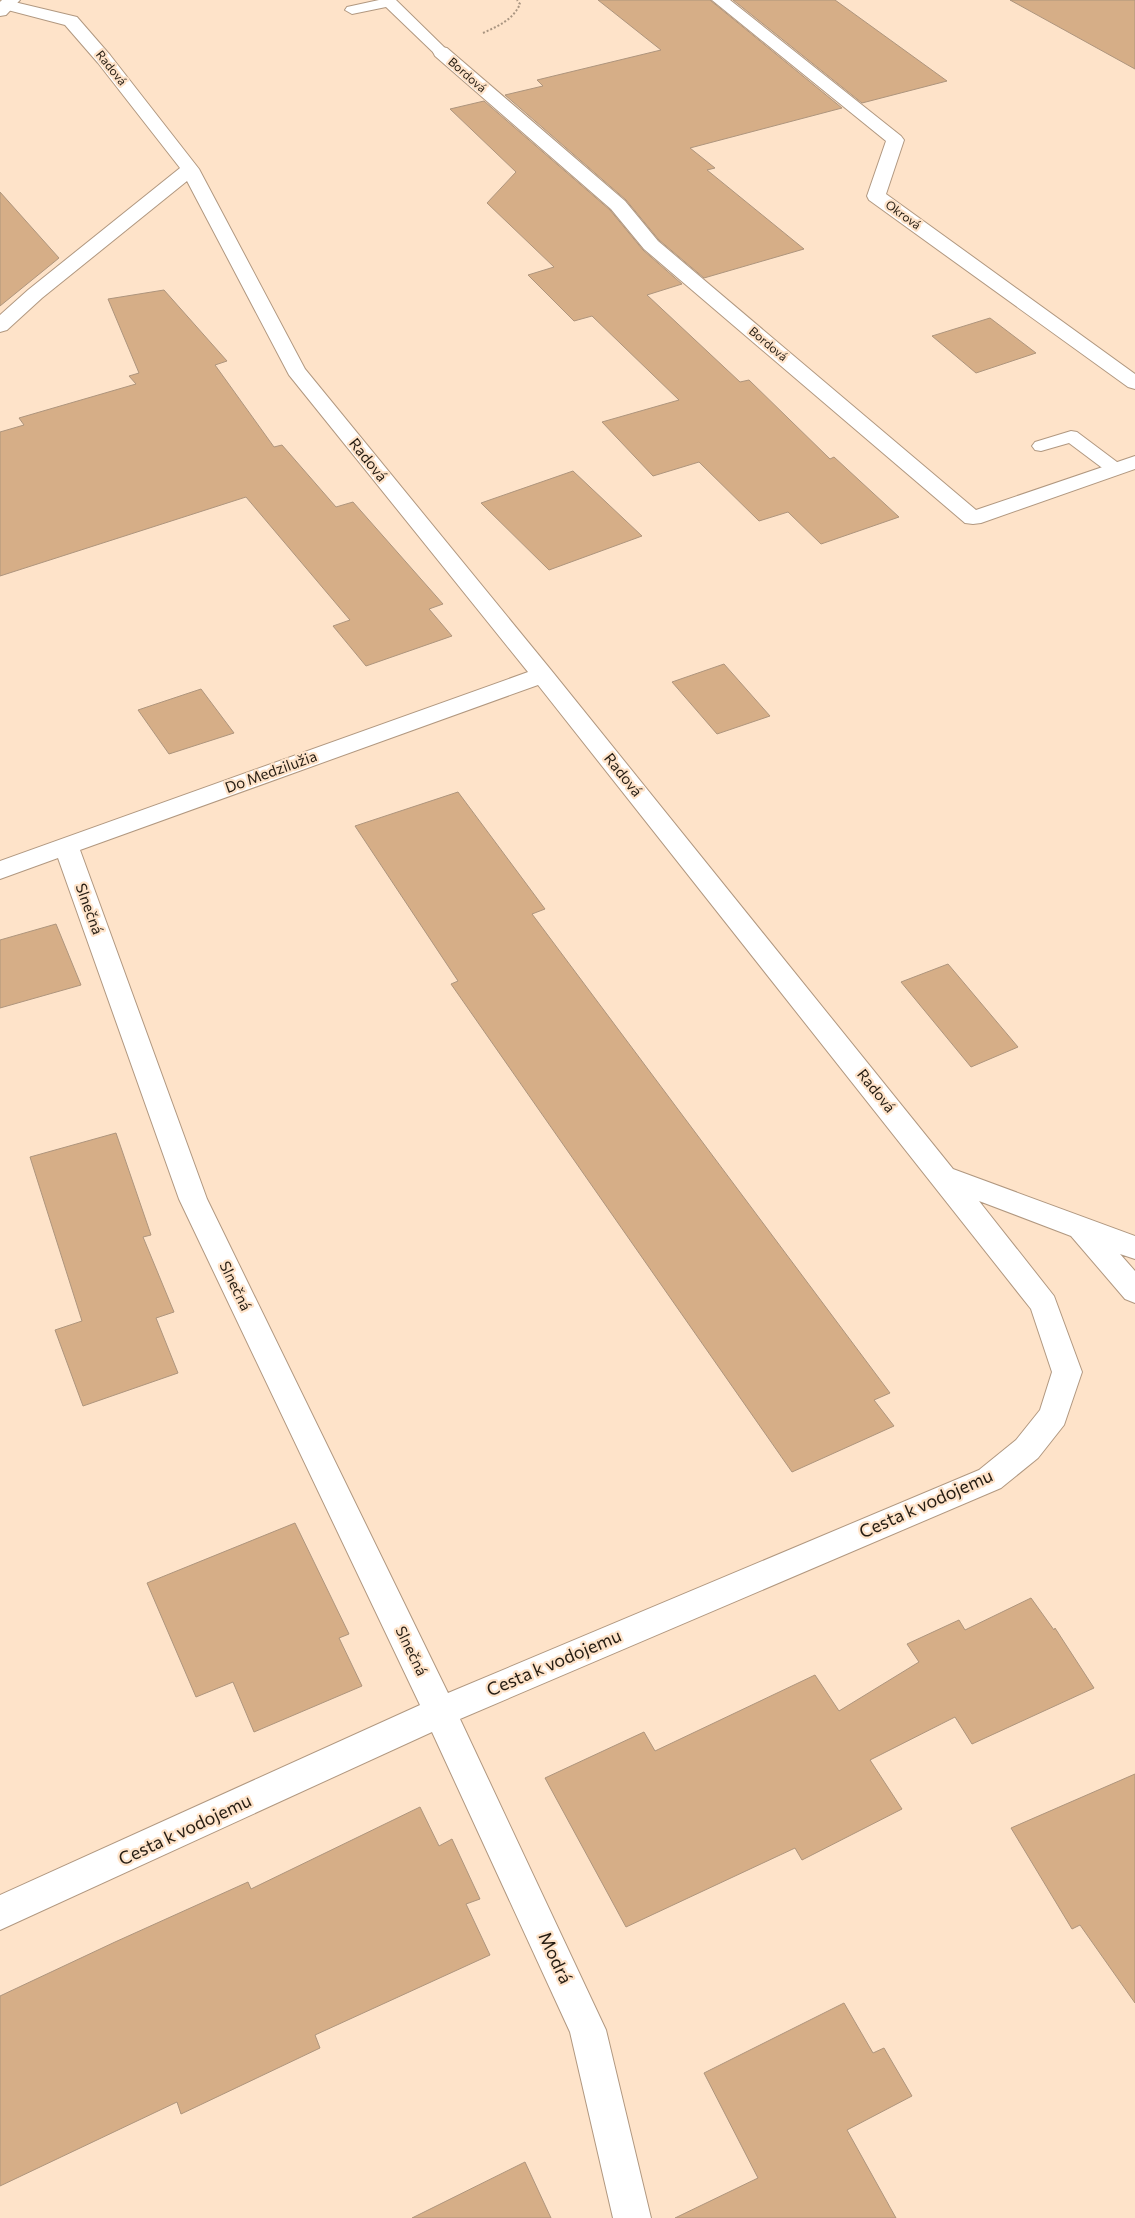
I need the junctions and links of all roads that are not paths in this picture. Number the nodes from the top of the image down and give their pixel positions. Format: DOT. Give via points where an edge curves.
graph roads {
  1 [pos="720,0"];
  2 [pos="389,1"];
  3 [pos="6,5"];
  4 [pos="352,10"];
  5 [pos="446,57"];
  6 [pos="190,169"];
  7 [pos="0,326"];
  8 [pos="1135,383"];
  9 [pos="1041,446"];
  10 [pos="1135,462"];
  11 [pos="1115,469"];
  12 [pos="543,675"];
  13 [pos="66,846"];
  14 [pos="0,870"];
  15 [pos="946,1178"];
  16 [pos="1080,1228"];
  17 [pos="1135,1248"];
  18 [pos="1135,1291"];
  19 [pos="1067,1372"];
  20 [pos="440,1712"];
  21 [pos="0,1914"];
  22 [pos="632,2218"];
  1 -- 8 [label="street, Okrová" via="895,140 876,196"];
  2 -- 4 [label="lane"];
  2 -- 5 [label="lane"];
  3 -- 6 [label="street, Radová" via="70,21"];
  5 -- 11 [label="street, Bordová" via="618,205 651,245 973,518"];
  6 -- 7 [label="street"];
  6 -- 12 [label="street, Radová" via="296,371"];
  9 -- 11 [label="lane" via="1071,436"];
  10 -- 11 [label="street, Bordová"];
  12 -- 13 [label="street, Do Medzilužia"];
  12 -- 15 [label="street, Radová"];
  13 -- 14 [label="street, Do Medzilužia"];
  13 -- 20 [label="street, Slnečná" via="193,1198"];
  15 -- 16 [label="street"];
  15 -- 19 [label="street, Radová" via="1044,1304"];
  16 -- 17 [label="street"];
  16 -- 18 [label="street"];
  19 -- 20 [label="street, Cesta k vodojemu" via="1054,1416 1027,1449 990,1479"];
  20 -- 21 [label="street, Cesta k vodojemu"];
  20 -- 22 [label="street, Modrá" via="588,2030"];
}
